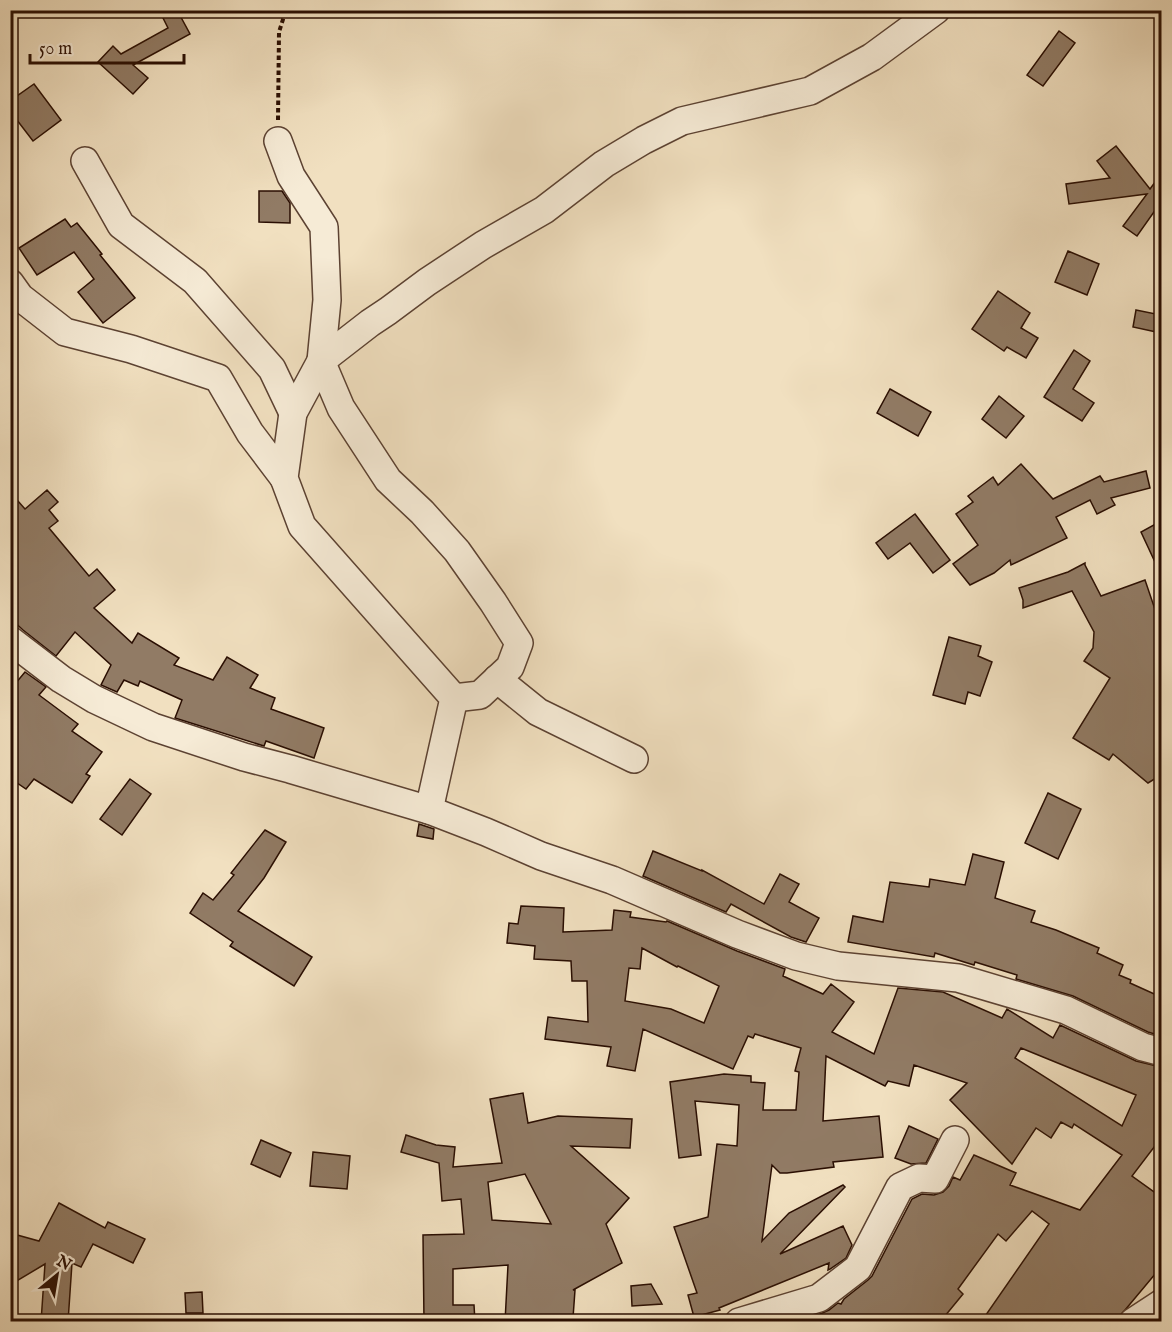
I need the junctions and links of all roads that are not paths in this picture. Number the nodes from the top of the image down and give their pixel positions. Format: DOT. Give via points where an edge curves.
graph roads {
  1 [pos="936,10"];
  2 [pos="278,141"];
  3 [pos="85,161"];
  4 [pos="10,283"];
  5 [pos="321,361"];
  6 [pos="293,413"];
  7 [pos="284,478"];
  8 [pos="10,640"];
  9 [pos="497,679"];
  10 [pos="454,698"];
  11 [pos="634,759"];
  12 [pos="429,810"];
  13 [pos="1161,1052"];
  14 [pos="955,1140"];
  15 [pos="1161,1303"];
  16 [pos="739,1322"];
  17 [pos="1133,1322"];
  1 -- 5 [label="street" via="872,57 810,91 682,121 644,140 604,164 544,210 427,282"];
  2 -- 5 [label="street" via="291,176 324,227 327,300"];
  3 -- 6 [label="street" via="121,225 195,281 272,369"];
  4 -- 7 [label="street" via="20,297 65,332 218,378 250,433"];
  5 -- 6 [label="street"];
  5 -- 9 [label="street" via="341,408 388,480 457,551 519,643 510,667"];
  6 -- 7 [label="street"];
  7 -- 10 [label="street" via="302,526"];
  8 -- 12 [label="street" via="61,679 153,727 244,758"];
  9 -- 10 [label="street" via="480,695"];
  9 -- 11 [label="street" via="538,712"];
  10 -- 12 [label="street"];
  12 -- 13 [label="street" via="796,956 838,966 958,978 1066,1010"];
  14 -- 16 [label="street" via="935,1179 919,1178 900,1187 858,1268 819,1298"];
  15 -- 17 [label="street"];
}
